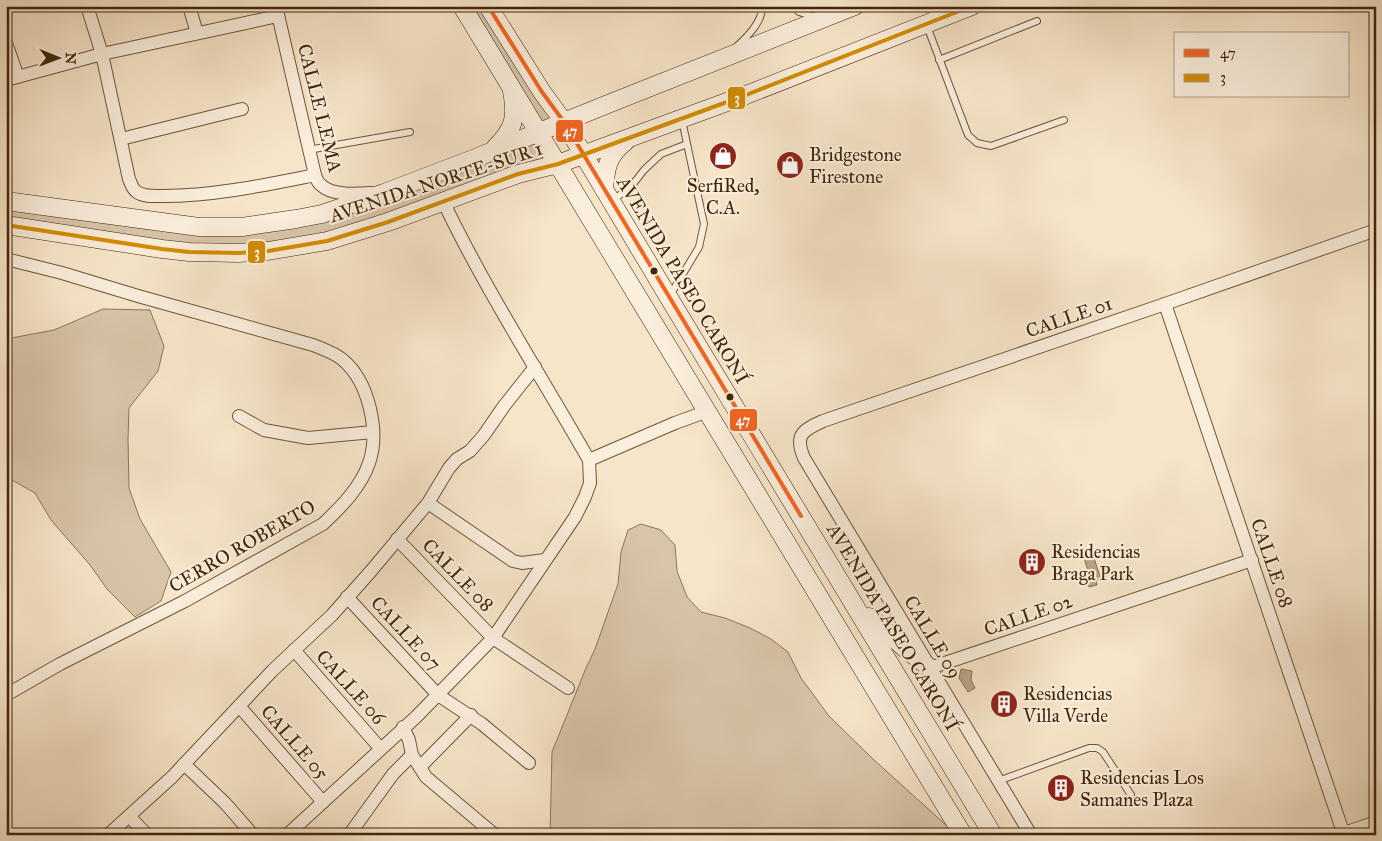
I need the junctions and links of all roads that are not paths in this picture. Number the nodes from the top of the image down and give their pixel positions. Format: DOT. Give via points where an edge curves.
graph roads {
  1 [pos="87,6"];
  2 [pos="190,6"];
  3 [pos="462,6"];
  4 [pos="488,6"];
  5 [pos="762,6"];
  6 [pos="793,6"];
  7 [pos="854,6"];
  8 [pos="972,6"];
  9 [pos="277,11"];
  10 [pos="821,19"];
  11 [pos="1037,21"];
  12 [pos="926,24"];
  13 [pos="197,34"];
  14 [pos="6,43"];
  15 [pos="102,54"];
  16 [pos="720,60"];
  17 [pos="939,60"];
  18 [pos="12,78"];
  19 [pos="512,88"];
  20 [pos="242,109"];
  21 [pos="682,119"];
  22 [pos="1064,120"];
  23 [pos="564,122"];
  24 [pos="410,132"];
  25 [pos="539,132"];
  26 [pos="631,137"];
  27 [pos="121,139"];
  28 [pos="687,144"];
  29 [pos="308,150"];
  30 [pos="492,151"];
  31 [pos="583,155"];
  32 [pos="558,164"];
  33 [pos="518,174"];
  34 [pos="315,175"];
  35 [pos="572,186"];
  36 [pos="384,194"];
  37 [pos="607,195"];
  38 [pos="6,201"];
  39 [pos="443,201"];
  40 [pos="8,229"];
  41 [pos="1376,230"];
  42 [pos="6,249"];
  43 [pos="6,260"];
  44 [pos="19,262"];
  45 [pos="669,298"];
  46 [pos="1165,304"];
  47 [pos="535,367"];
  48 [pos="708,411"];
  49 [pos="238,416"];
  50 [pos="373,432"];
  51 [pos="804,458"];
  52 [pos="590,460"];
  53 [pos="428,503"];
  54 [pos="397,539"];
  55 [pos="545,560"];
  56 [pos="1252,560"];
  57 [pos="347,597"];
  58 [pos="854,604"];
  59 [pos="492,638"];
  60 [pos="294,650"];
  61 [pos="930,668"];
  62 [pos="568,688"];
  63 [pos="6,695"];
  64 [pos="438,695"];
  65 [pos="239,706"];
  66 [pos="470,715"];
  67 [pos="403,728"];
  68 [pos="380,748"];
  69 [pos="412,755"];
  70 [pos="528,763"];
  71 [pos="184,764"];
  72 [pos="420,766"];
  73 [pos="998,781"];
  74 [pos="1131,795"];
  75 [pos="323,802"];
  76 [pos="130,816"];
  77 [pos="1376,822"];
  78 [pos="1344,834"];
  79 [pos="108,835"];
  80 [pos="147,835"];
  81 [pos="253,835"];
  82 [pos="287,835"];
  83 [pos="349,835"];
  84 [pos="495,835"];
  85 [pos="963,835"];
  86 [pos="993,835"];
  87 [pos="1031,835"];
  1 -- 15 [label="street"];
  2 -- 13 [label="street"];
  3 -- 19 [label="main road"];
  4 -- 23 [label="main road, AVENIDA PASEO CARONÍ"];
  5 -- 16 [label="lane" via="757,23"];
  6 -- 10 [label="lane" via="799,12"];
  7 -- 10 [label="main road, AVENIDA NORTE-SUR 1"];
  8 -- 12 [label="main road, AVENIDA NORTE-SUR 1"];
  9 -- 13 [label="street"];
  9 -- 29 [label="street, CALLE LEMA"];
  10 -- 16 [label="main road, AVENIDA NORTE-SUR 1"];
  11 -- 17 [label="lane"];
  12 -- 17 [label="lane"];
  12 -- 21 [label="main road, AVENIDA NORTE-SUR 1"];
  13 -- 15 [label="street"];
  14 -- 18 [label="street"];
  15 -- 18 [label="street"];
  15 -- 27 [label="street"];
  16 -- 23 [label="main road, AVENIDA NORTE-SUR 1"];
  17 -- 22 [label="lane" via="968,135 977,143 991,146"];
  19 -- 25 [label="main road"];
  19 -- 30 [label="main road" via="515,104 513,123 506,137"];
  20 -- 27 [label="street"];
  21 -- 26 [label="main road, AVENIDA NORTE-SUR 1"];
  21 -- 28 [label="lane"];
  23 -- 25 [label="main road, AVENIDA NORTE-SUR 1"];
  23 -- 31 [label="main road, AVENIDA PASEO CARONÍ"];
  24 -- 29 [label="lane"];
  25 -- 30 [label="main road, AVENIDA NORTE-SUR 1"];
  25 -- 32 [label="main road"];
  26 -- 31 [label="main road, AVENIDA NORTE-SUR 1"];
  26 -- 37 [label="main road" via="618,147 606,168"];
  27 -- 34 [label="street" via="132,186 137,192 149,196 227,191"];
  28 -- 37 [label="lane" via="662,154 630,188"];
  28 -- 45 [label="lane" via="704,224 698,247"];
  29 -- 34 [label="street, CALLE LEMA"];
  30 -- 36 [label="main road, AVENIDA NORTE-SUR 1"];
  31 -- 32 [label="main road, AVENIDA NORTE-SUR 1"];
  31 -- 37 [label="main road, AVENIDA PASEO CARONÍ"];
  32 -- 33 [label="main road, AVENIDA NORTE-SUR 1"];
  32 -- 35 [label="main road"];
  33 -- 35 [label="main road" via="551,173"];
  33 -- 39 [label="main road, AVENIDA NORTE-SUR 1"];
  34 -- 36 [label="street, CALLE LEMA" via="320,185 332,191"];
  35 -- 48 [label="main road"];
  36 -- 38 [label="main road, AVENIDA NORTE-SUR 1" via="322,214 242,227 199,227"];
  37 -- 45 [label="main road, AVENIDA PASEO CARONÍ"];
  39 -- 40 [label="main road, AVENIDA NORTE-SUR 1" via="327,241 239,253 189,252"];
  39 -- 47 [label="street" via="486,284"];
  41 -- 46 [label="street, CALLE 01"];
  42 -- 44 [label="street"];
  43 -- 44 [label="street, CERRO ROBERTO"];
  44 -- 50 [label="street, CERRO ROBERTO" via="329,352 343,360 361,383 372,417"];
  45 -- 58 [label="main road, AVENIDA PASEO CARONÍ"];
  46 -- 51 [label="street, CALLE 01" via="823,421 802,433 799,445"];
  46 -- 56 [label="street, CALLE 08"];
  47 -- 52 [label="street"];
  47 -- 53 [label="street" via="484,435 448,468"];
  48 -- 52 [label="street"];
  48 -- 85 [label="main road"];
  49 -- 50 [label="street" via="264,430 308,438"];
  50 -- 63 [label="street, CERRO ROBERTO" via="369,464 361,481 323,524"];
  51 -- 61 [label="street, CALLE 09"];
  52 -- 55 [label="street" via="590,483 585,497"];
  53 -- 54 [label="street"];
  53 -- 55 [label="street" via="513,561"];
  54 -- 57 [label="street"];
  54 -- 59 [label="street, CALLE 08"];
  55 -- 59 [label="street"];
  56 -- 61 [label="street, CALLE 02"];
  56 -- 78 [label="street, CALLE 08"];
  57 -- 60 [label="street"];
  57 -- 64 [label="street, CALLE 07"];
  58 -- 61 [label="main road"];
  58 -- 86 [label="main road, AVENIDA PASEO CARONÍ"];
  59 -- 62 [label="street, CALLE 08"];
  59 -- 64 [label="street"];
  60 -- 65 [label="street"];
  60 -- 68 [label="street, CALLE 06"];
  61 -- 73 [label="street, CALLE 09"];
  64 -- 66 [label="street, CALLE 07"];
  64 -- 67 [label="street"];
  65 -- 71 [label="street"];
  65 -- 75 [label="street, CALLE 05"];
  66 -- 70 [label="street, CALLE 07"];
  66 -- 72 [label="street"];
  67 -- 68 [label="street"];
  67 -- 69 [label="street"];
  68 -- 75 [label="street"];
  69 -- 72 [label="street"];
  69 -- 83 [label="street" via="389,779"];
  71 -- 76 [label="street"];
  71 -- 81 [label="street"];
  72 -- 84 [label="street" via="426,777"];
  73 -- 74 [label="lane" via="1089,748 1097,748 1104,752"];
  73 -- 87 [label="street, CALLE 09"];
  75 -- 82 [label="street"];
  76 -- 79 [label="street"];
  76 -- 80 [label="street"];
  77 -- 78 [label="street"];
}
